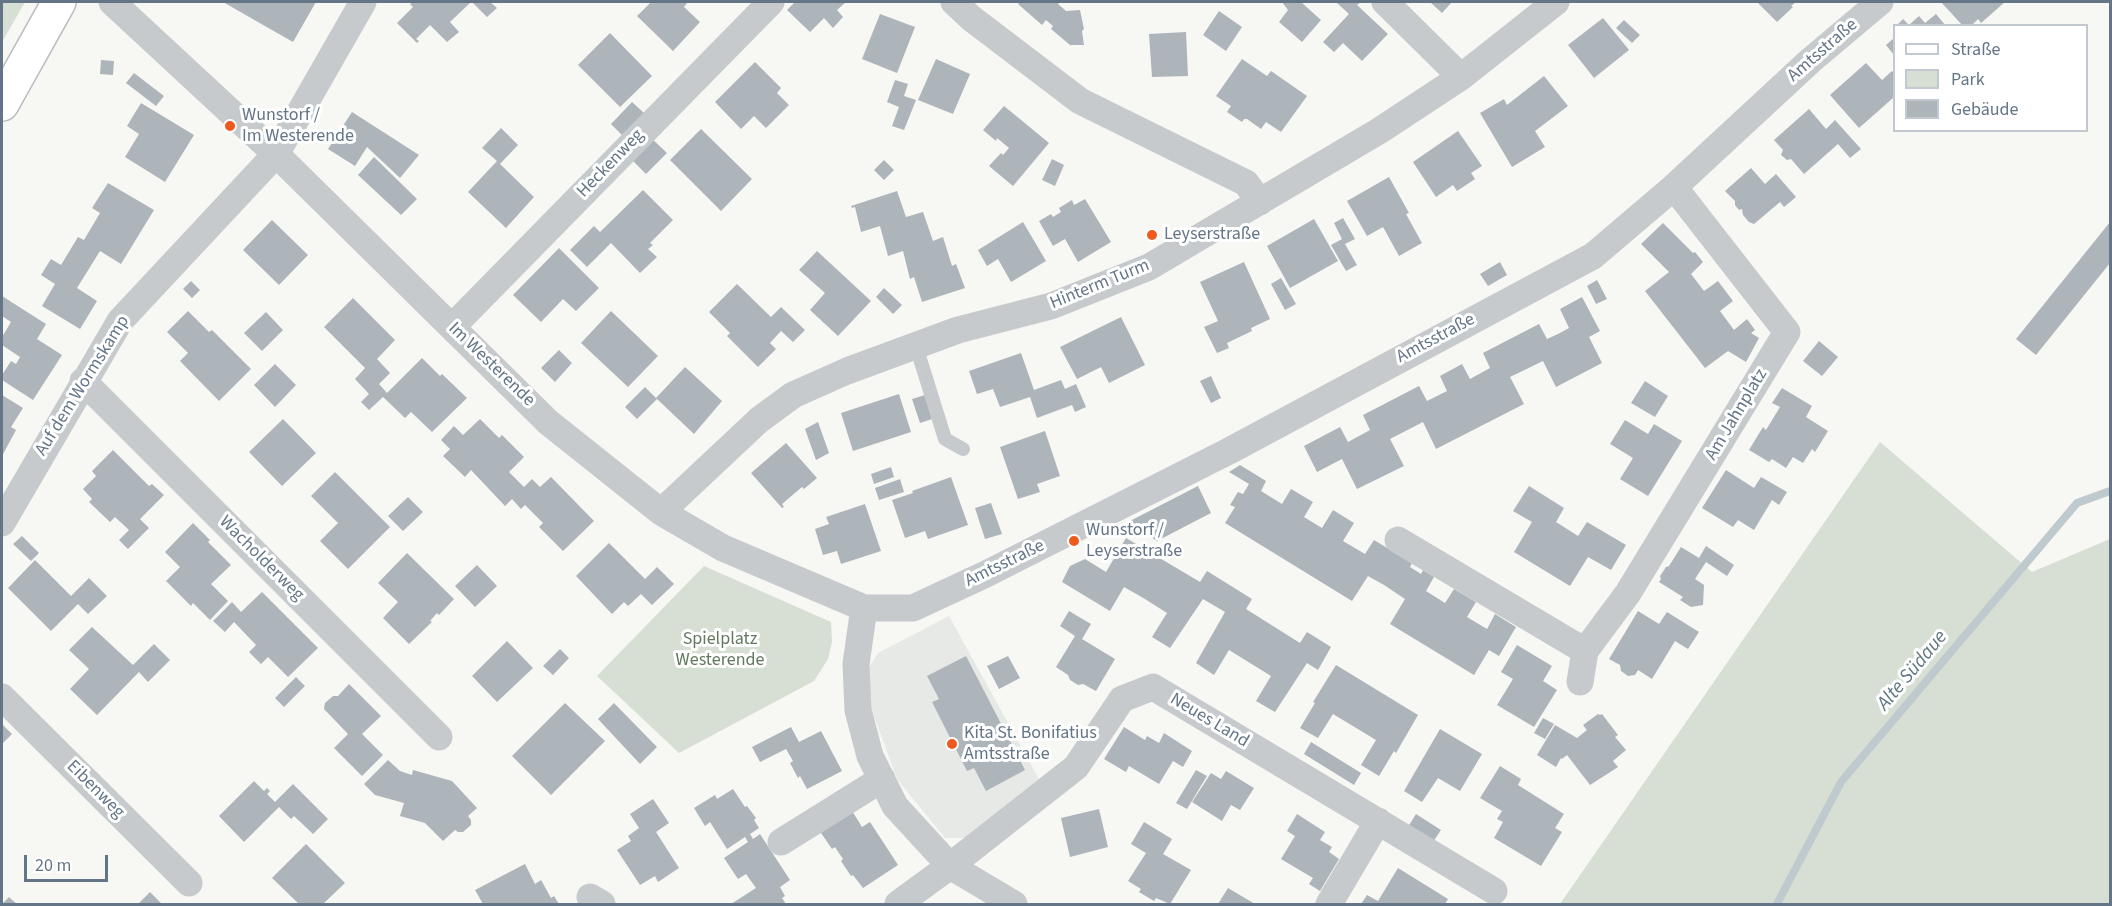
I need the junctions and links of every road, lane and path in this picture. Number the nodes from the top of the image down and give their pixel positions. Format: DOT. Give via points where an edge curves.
graph roads {
  1 [pos="59,2"];
  2 [pos="112,2"];
  3 [pos="363,2"];
  4 [pos="771,2"];
  5 [pos="1385,2"];
  6 [pos="1556,2"];
  7 [pos="1875,3"];
  8 [pos="969,7"];
  9 [pos="1461,77"];
  10 [pos="2,104"];
  11 [pos="276,154"];
  12 [pos="1674,187"];
  13 [pos="1260,202"];
  14 [pos="452,327"];
  15 [pos="916,346"];
  16 [pos="83,381"];
  17 [pos="963,449"];
  18 [pos="661,512"];
  19 [pos="2,523"];
  20 [pos="1398,540"];
  21 [pos="938,597"];
  22 [pos="864,608"];
  23 [pos="1585,651"];
  24 [pos="1580,682"];
  25 [pos="2,697"];
  26 [pos="439,737"];
  27 [pos="882,779"];
  28 [pos="1378,821"];
  29 [pos="781,842"];
  30 [pos="950,866"];
  31 [pos="189,883"];
  32 [pos="1494,891"];
  33 [pos="898,904"];
  34 [pos="1014,904"];
  35 [pos="1329,904"];
  1 -- 10 [label="main road"];
  2 -- 11 [label="street, Im Westerende"];
  3 -- 11 [label="street, Auf dem Wormskamp"];
  4 -- 14 [label="street, Heckenweg"];
  5 -- 9 [label="street"];
  6 -- 9 [label="street, Hinterm Turm"];
  7 -- 12 [label="street, Amtsstraße"];
  8 -- 13 [label="street" via="1080,101 1246,183"];
  9 -- 13 [label="street, Hinterm Turm"];
  11 -- 14 [label="street, Im Westerende"];
  11 -- 16 [label="street, Auf dem Wormskamp" via="120,321"];
  12 -- 21 [label="street, Amtsstraße" via="1593,256 1229,451"];
  12 -- 23 [label="street, Am Jahnplatz" via="1787,332 1628,593"];
  13 -- 15 [label="street, Hinterm Turm" via="1149,267 1051,306 958,330"];
  14 -- 18 [label="street, Im Westerende" via="548,422"];
  15 -- 17 [label="lane" via="945,439"];
  15 -- 18 [label="street, Hinterm Turm" via="793,395 759,420"];
  16 -- 19 [label="street, Auf dem Wormskamp"];
  16 -- 26 [label="street, Wacholderweg"];
  18 -- 22 [label="street, Im Westerende" via="723,548"];
  20 -- 23 [label="street"];
  21 -- 22 [label="street, Im Westerende" via="913,608"];
  22 -- 27 [label="street" via="856,664 858,710 870,756"];
  23 -- 24 [label="street, Am Jahnplatz"];
  25 -- 31 [label="street, Eibenweg"];
  27 -- 29 [label="street"];
  27 -- 30 [label="street" via="895,806"];
  28 -- 30 [label="street, Neues Land" via="1153,687 1122,699 1076,767"];
  28 -- 32 [label="street, Neues Land"];
  28 -- 35 [label="street"];
  30 -- 33 [label="street"];
  30 -- 34 [label="street"];
}
